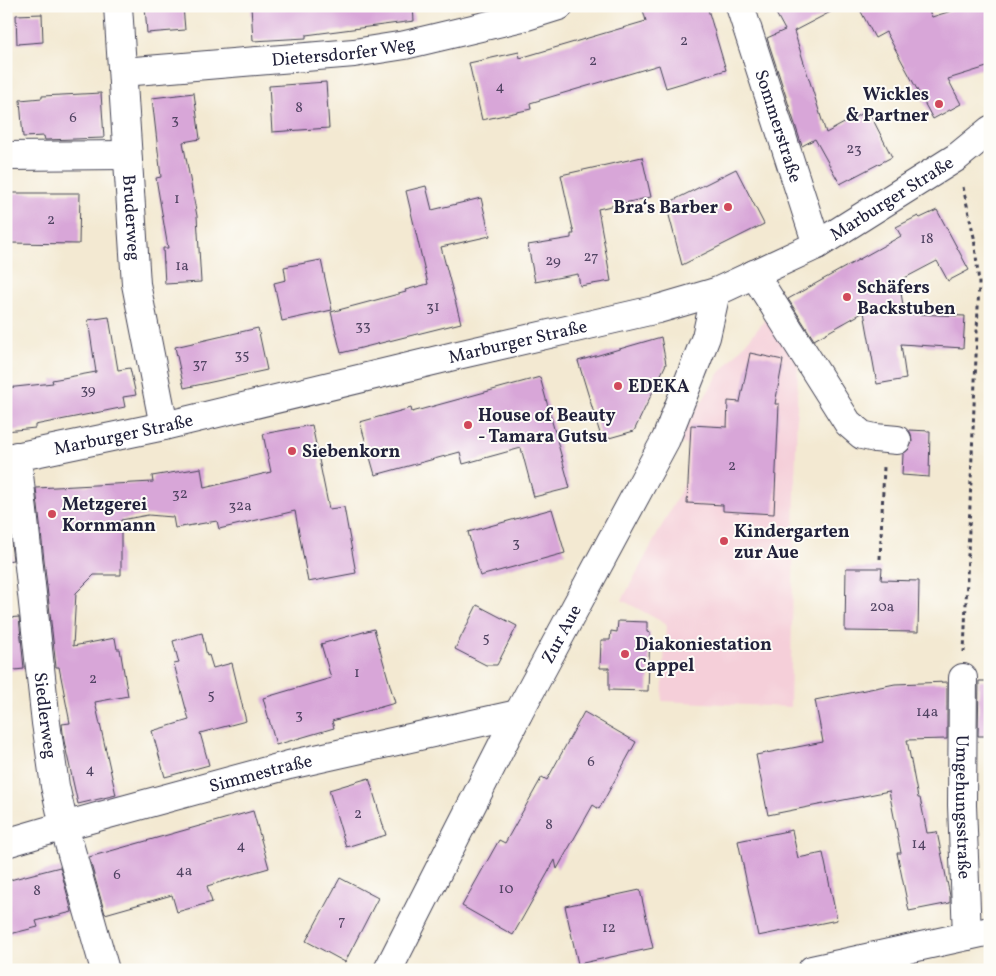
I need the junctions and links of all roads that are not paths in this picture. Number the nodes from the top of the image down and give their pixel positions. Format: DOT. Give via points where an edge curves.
graph roads {
  1 [pos="118,6"];
  2 [pos="559,6"];
  3 [pos="740,6"];
  4 [pos="123,72"];
  5 [pos="990,130"];
  6 [pos="127,155"];
  7 [pos="6,156"];
  8 [pos="817,245"];
  9 [pos="754,274"];
  10 [pos="716,292"];
  11 [pos="164,426"];
  12 [pos="891,440"];
  13 [pos="12,457"];
  14 [pos="962,678"];
  15 [pos="518,714"];
  16 [pos="64,826"];
  17 [pos="6,843"];
  18 [pos="978,933"];
  19 [pos="105,970"];
  20 [pos="388,970"];
  21 [pos="812,970"];
  1 -- 4 [label="street, Bruderweg"];
  2 -- 4 [label="street, Dietersdorfer Weg" via="405,46"];
  3 -- 8 [label="street, Sommerstraße"];
  4 -- 6 [label="street, Bruderweg"];
  5 -- 8 [label="street, Marburger Straße" via="957,158"];
  6 -- 7 [label="street"];
  6 -- 11 [label="street, Bruderweg" via="136,284"];
  8 -- 9 [label="street, Marburger Straße"];
  9 -- 10 [label="street, Marburger Straße"];
  9 -- 12 [label="street" via="848,423 862,435"];
  10 -- 11 [label="street, Marburger Straße" via="658,309"];
  10 -- 15 [label="street, Zur Aue" via="706,337 666,439"];
  11 -- 13 [label="street, Marburger Straße"];
  13 -- 16 [label="street, Siedlerweg" via="46,723"];
  14 -- 18 [label="street, Umgehungsstraße" via="962,805"];
  15 -- 16 [label="street, Simmestraße" via="289,765"];
  15 -- 20 [label="street, Zur Aue"];
  16 -- 17 [label="street, Simmestraße"];
  16 -- 19 [label="street, Siedlerweg"];
  18 -- 21 [label="street, Umgehungsstraße"];
}
